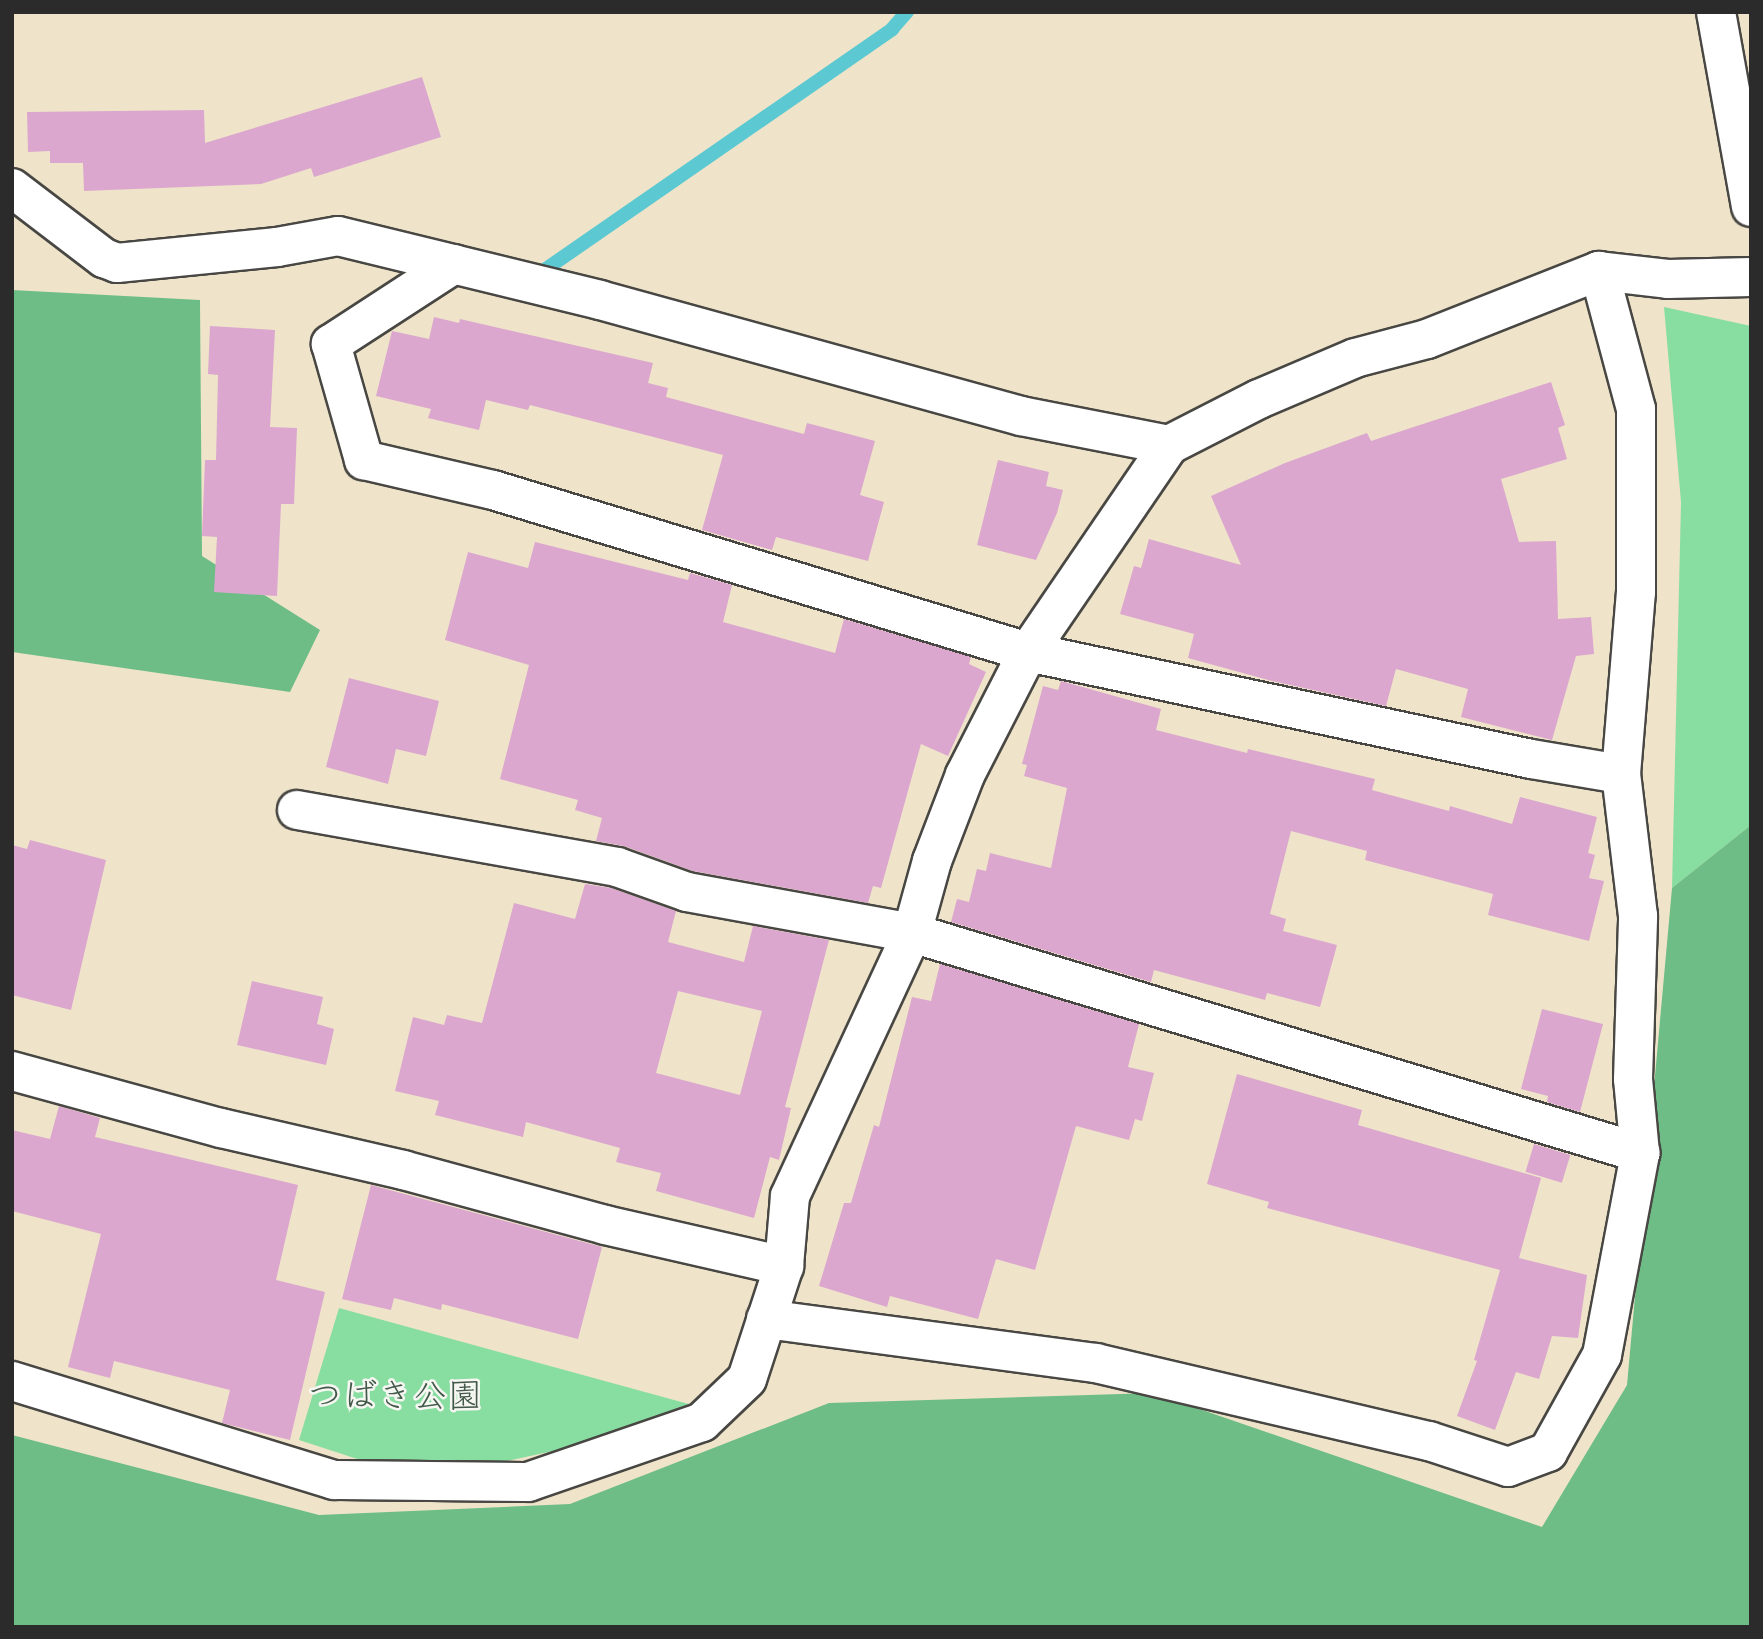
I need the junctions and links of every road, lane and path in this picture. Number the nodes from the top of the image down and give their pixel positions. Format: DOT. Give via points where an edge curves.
graph roads {
  1 [pos="1716,12"];
  2 [pos="12,188"];
  3 [pos="1751,207"];
  4 [pos="454,264"];
  5 [pos="1599,271"];
  6 [pos="1751,277"];
  7 [pos="1169,445"];
  8 [pos="1028,652"];
  9 [pos="1622,774"];
  10 [pos="297,810"];
  11 [pos="912,933"];
  12 [pos="12,1071"];
  13 [pos="1640,1153"];
  14 [pos="783,1265"];
  15 [pos="766,1319"];
  16 [pos="12,1381"];
  1 -- 3 [label="street"];
  2 -- 4 [label="street" via="117,263 277,247 338,236"];
  4 -- 7 [label="street" via="1021,416"];
  4 -- 8 [label="street" via="331,344 364,460 493,490"];
  5 -- 6 [label="street" via="1668,279"];
  5 -- 7 [label="street" via="1427,340 1355,358 1259,399"];
  5 -- 9 [label="street" via="1636,409 1636,592"];
  7 -- 8 [label="street"];
  8 -- 9 [label="street" via="1531,759"];
  8 -- 11 [label="street" via="965,775 932,861"];
  9 -- 13 [label="street" via="1637,916 1633,1079"];
  10 -- 11 [label="street" via="617,867 687,892"];
  11 -- 13 [label="street"];
  11 -- 14 [label="street" via="790,1196"];
  12 -- 14 [label="street" via="605,1225"];
  13 -- 15 [label="street" via="1602,1355 1548,1452 1508,1467 1429,1441 1096,1363"];
  14 -- 15 [label="street"];
  15 -- 16 [label="street" via="747,1379 702,1422 528,1482 334,1480"];
}
